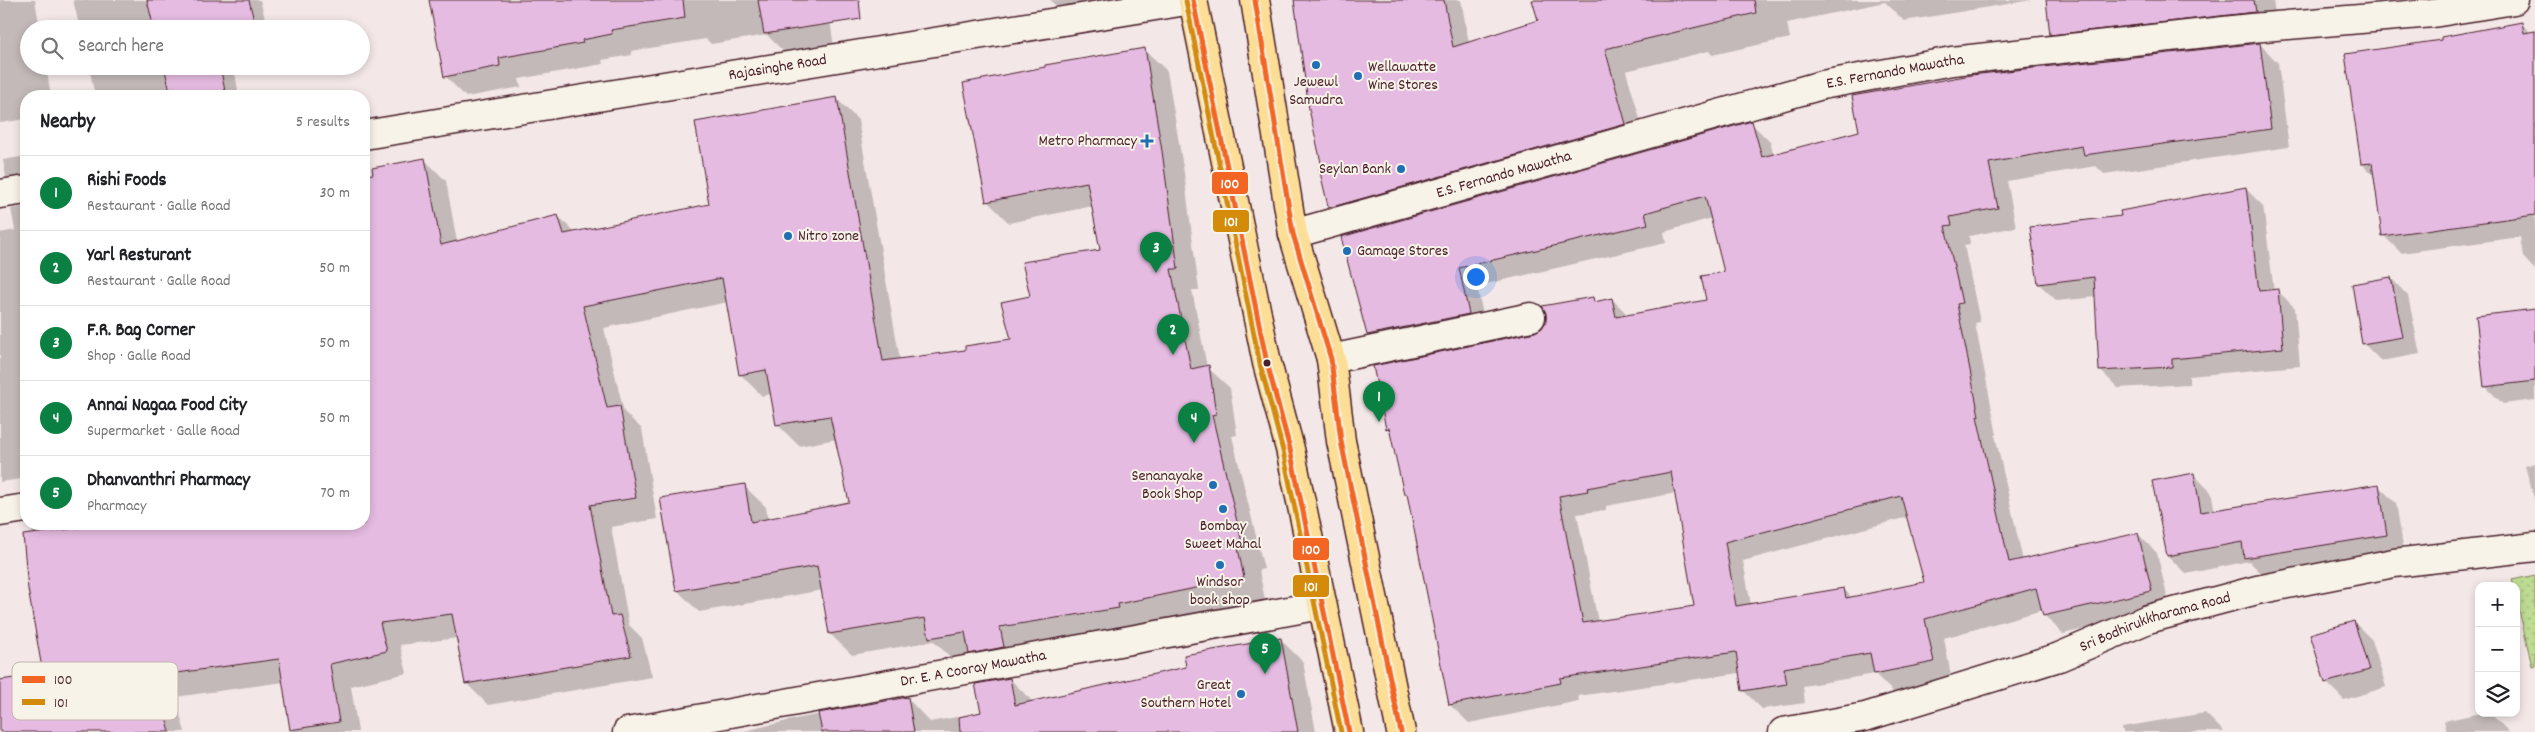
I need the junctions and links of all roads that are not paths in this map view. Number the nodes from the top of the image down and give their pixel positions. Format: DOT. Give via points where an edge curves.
graph roads {
  1 [pos="1193,0"];
  2 [pos="1255,0"];
  3 [pos="2514,0"];
  4 [pos="370,134"];
  5 [pos="20,191"];
  6 [pos="0,194"];
  7 [pos="1293,234"];
  8 [pos="1531,317"];
  9 [pos="1331,359"];
  10 [pos="20,509"];
  11 [pos="0,512"];
  12 [pos="2535,547"];
  13 [pos="1321,605"];
  14 [pos="627,732"];
  15 [pos="1349,732"];
  16 [pos="1401,732"];
  17 [pos="1784,732"];
  1 -- 4 [label="street, Rajasinghe Road"];
  1 -- 13 [label="highway"];
  2 -- 7 [label="highway"];
  3 -- 7 [label="street, E.S. Fernando Mawatha" via="2433,13 2232,30 1962,60 1822,85"];
  5 -- 6 [label="street"];
  7 -- 9 [label="highway"];
  8 -- 9 [label="street"];
  9 -- 16 [label="highway" via="1341,440"];
  10 -- 11 [label="street"];
  12 -- 17 [label="street, Sri Bodhirukkharama Road" via="2394,563 2258,590 2148,619 2059,657 1865,718"];
  13 -- 14 [label="street, Dr. E. A Cooray Mawatha"];
  13 -- 15 [label="highway"];
}
